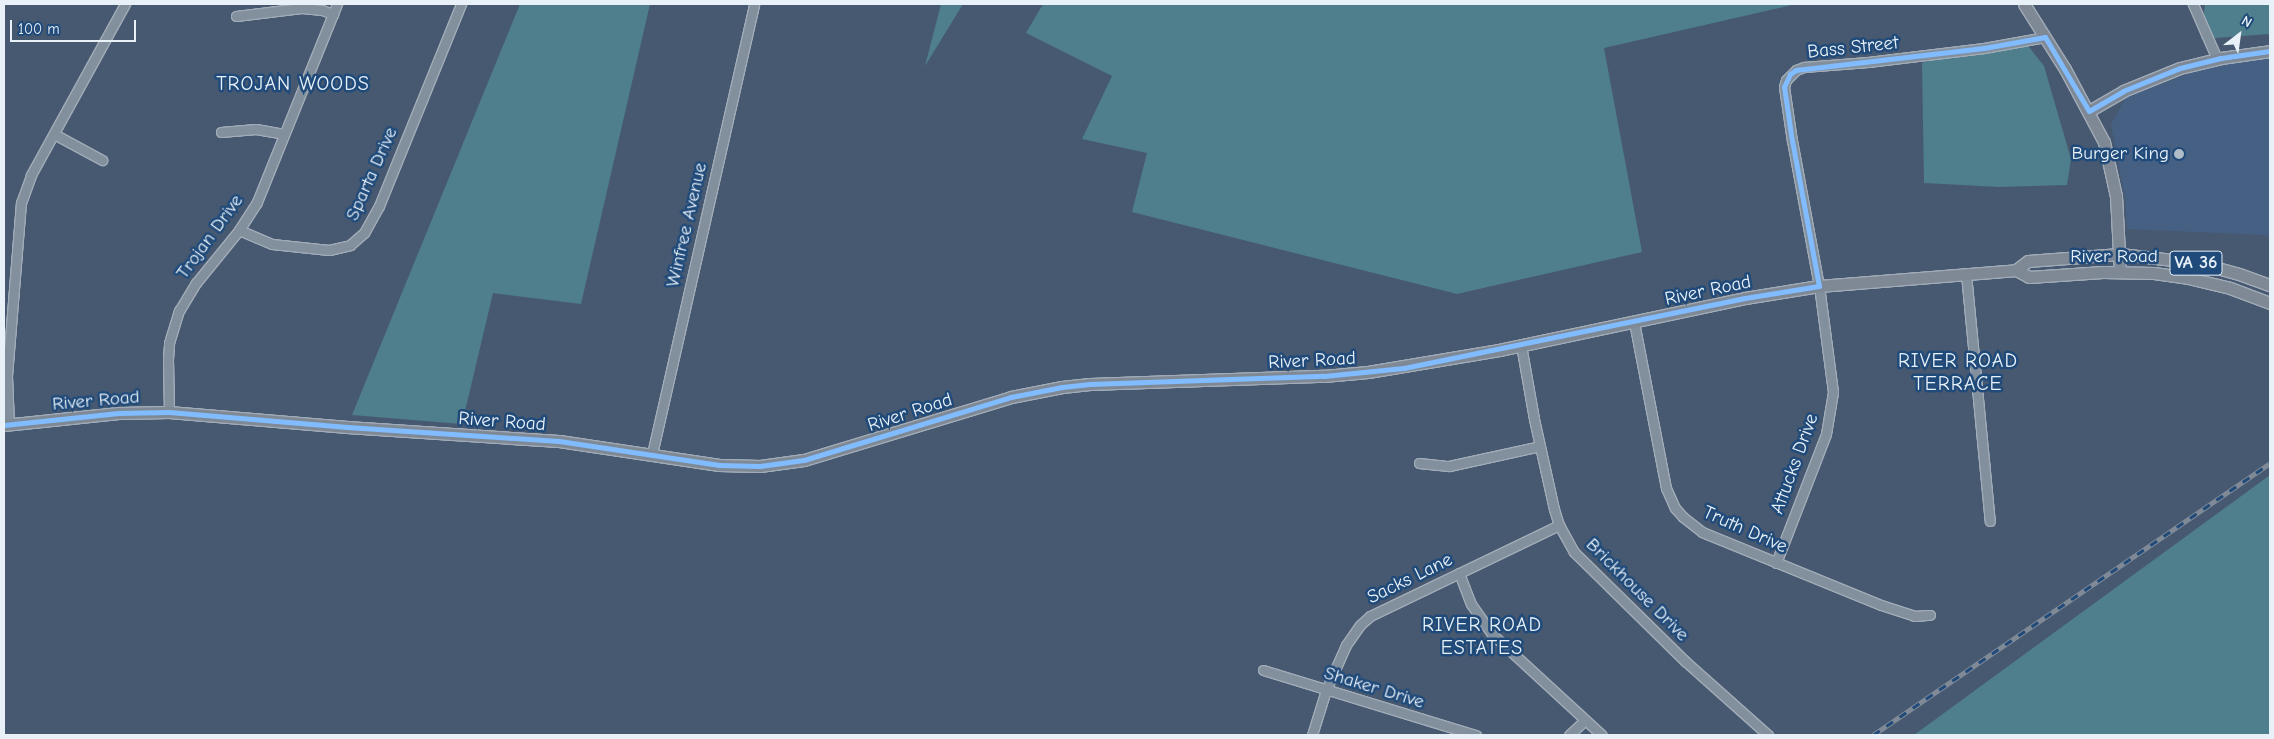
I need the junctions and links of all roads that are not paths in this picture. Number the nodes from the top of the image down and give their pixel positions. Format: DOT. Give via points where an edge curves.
graph roads {
  1 [pos="125,4"];
  2 [pos="337,4"];
  3 [pos="461,4"];
  4 [pos="754,4"];
  5 [pos="2024,4"];
  6 [pos="2193,4"];
  7 [pos="333,14"];
  8 [pos="236,16"];
  9 [pos="2045,37"];
  10 [pos="2270,51"];
  11 [pos="2217,59"];
  12 [pos="2089,111"];
  13 [pos="221,132"];
  14 [pos="54,134"];
  15 [pos="284,134"];
  16 [pos="102,160"];
  17 [pos="239,230"];
  18 [pos="2120,254"];
  19 [pos="2016,270"];
  20 [pos="2120,272"];
  21 [pos="1966,274"];
  22 [pos="2270,285"];
  23 [pos="1819,286"];
  24 [pos="2270,303"];
  25 [pos="1634,322"];
  26 [pos="1521,345"];
  27 [pos="169,412"];
  28 [pos="6,424"];
  29 [pos="1540,446"];
  30 [pos="652,454"];
  31 [pos="1419,463"];
  32 [pos="1990,521"];
  33 [pos="1559,525"];
  34 [pos="1776,563"];
  35 [pos="1458,573"];
  36 [pos="1930,615"];
  37 [pos="1263,670"];
  38 [pos="1326,690"];
  39 [pos="1585,720"];
  40 [pos="1312,735"];
  41 [pos="1476,735"];
  42 [pos="1569,735"];
  43 [pos="1602,735"];
  44 [pos="1768,735"];
  1 -- 14 [label="street"];
  2 -- 7 [label="street, Trojan Drive"];
  3 -- 17 [label="street, Sparta Drive" via="379,206 364,233 350,245 329,250 272,244"];
  4 -- 30 [label="street, Winfree Avenue"];
  5 -- 9 [label="main road"];
  6 -- 11 [label="street"];
  7 -- 8 [label="street" via="302,8"];
  7 -- 15 [label="street, Trojan Drive"];
  9 -- 12 [label="main road"];
  9 -- 23 [label="street, Bass Street" via="1984,48 1804,67 1790,74 1784,87"];
  10 -- 11 [label="main road"];
  11 -- 12 [label="main road" via="2146,80"];
  12 -- 18 [label="main road" via="2104,142 2112,170"];
  13 -- 15 [label="street" via="256,129"];
  14 -- 16 [label="street"];
  14 -- 28 [label="street" via="26,187 18,219"];
  15 -- 17 [label="street, Trojan Drive" via="257,202"];
  17 -- 27 [label="street, Trojan Drive" via="196,283 179,311 169,343"];
  18 -- 19 [label="main road, River Road / VA 36" via="2028,262"];
  18 -- 20 [label="main road"];
  18 -- 22 [label="main road, River Road / VA 36" via="2199,263"];
  19 -- 20 [label="main road, River Road / VA 36" via="2029,277"];
  19 -- 21 [label="main road, River Road / VA 36"];
  20 -- 24 [label="main road, River Road / VA 36" via="2188,278 2230,288"];
  21 -- 23 [label="main road, River Road / VA 36"];
  21 -- 32 [label="street"];
  23 -- 25 [label="main road, River Road / VA 36"];
  23 -- 34 [label="street, Attucks Drive" via="1833,379 1832,408 1826,434"];
  25 -- 26 [label="main road, River Road / VA 36"];
  25 -- 34 [label="street, Truth Drive" via="1658,453 1666,488 1675,508 1702,532"];
  26 -- 29 [label="street, Brickhouse Drive"];
  26 -- 30 [label="main road, River Road / VA 36" via="1404,368 1333,376 1062,387 1011,398 856,446 782,464 728,466"];
  27 -- 28 [label="main road, River Road / VA 36" via="118,412"];
  27 -- 30 [label="main road, River Road / VA 36" via="347,428 559,441"];
  29 -- 31 [label="street" via="1449,466"];
  29 -- 33 [label="street, Brickhouse Drive"];
  33 -- 35 [label="street, Sacks Lane"];
  33 -- 44 [label="street, Brickhouse Drive" via="1584,565"];
  34 -- 36 [label="street, Truth Drive" via="1881,605 1914,616"];
  35 -- 38 [label="street, Sacks Lane" via="1381,609 1365,621 1346,645"];
  35 -- 39 [label="street" via="1471,604 1492,634"];
  37 -- 38 [label="street, Shaker Drive"];
  38 -- 40 [label="street, Sacks Lane"];
  38 -- 41 [label="street, Shaker Drive"];
  39 -- 42 [label="street"];
  39 -- 43 [label="street"];
}
